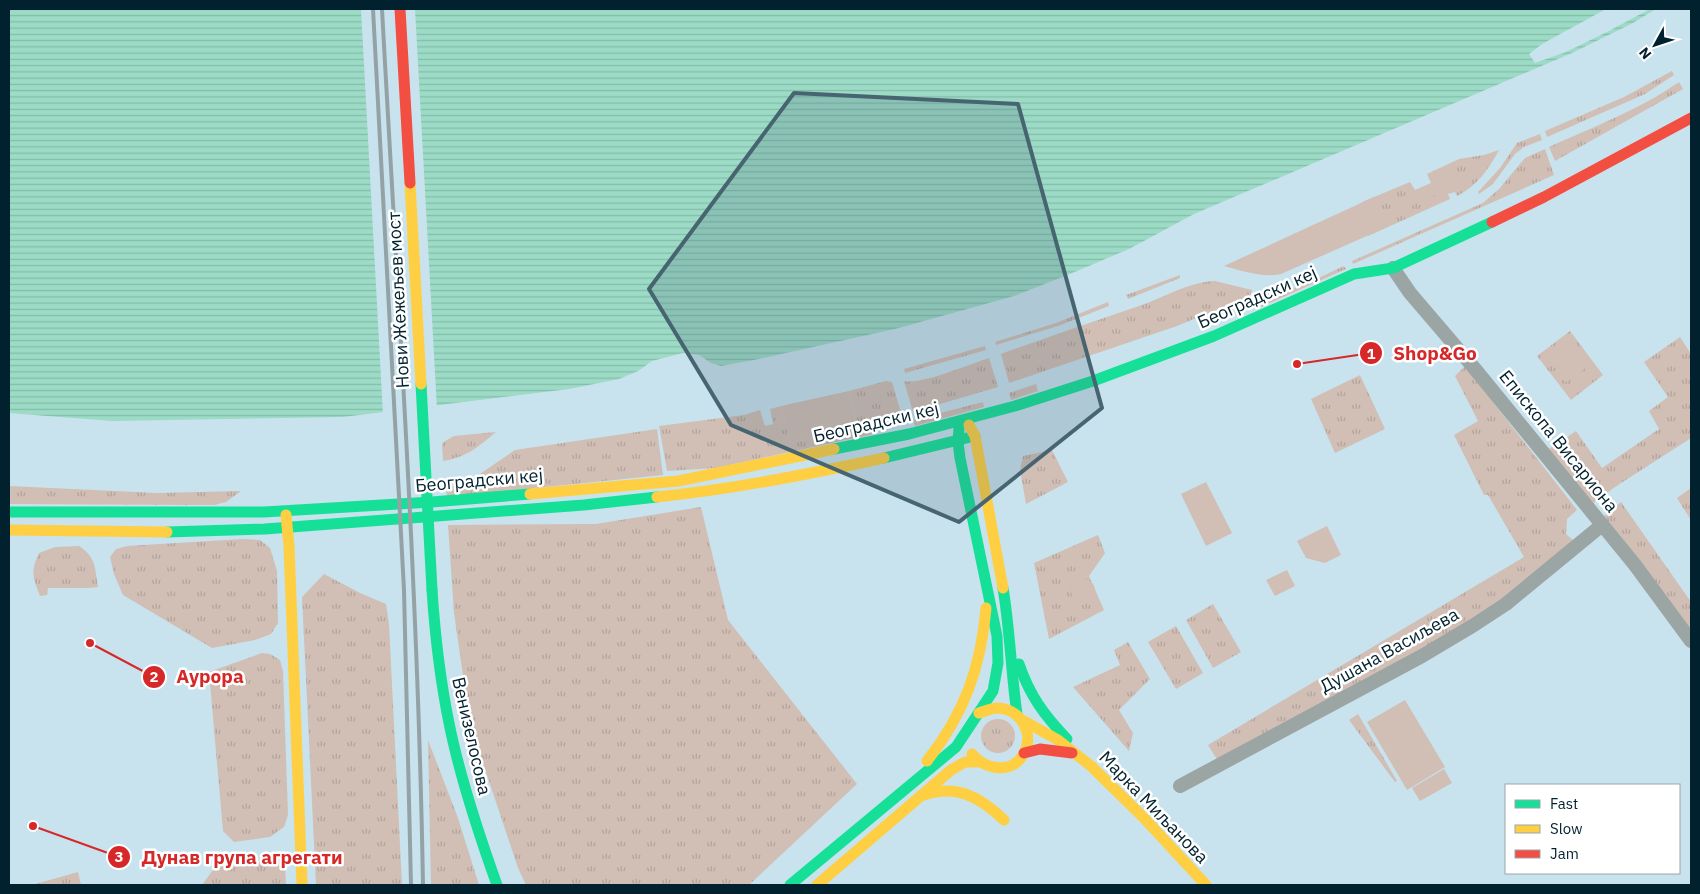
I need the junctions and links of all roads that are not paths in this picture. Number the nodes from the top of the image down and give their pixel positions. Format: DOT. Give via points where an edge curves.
graph roads {
  1 [pos="400,9"];
  2 [pos="1691,118"];
  3 [pos="1394,268"];
  4 [pos="962,420"];
  5 [pos="975,436"];
  6 [pos="958,440"];
  7 [pos="286,511"];
  8 [pos="9,512"];
  9 [pos="1602,525"];
  10 [pos="286,527"];
  11 [pos="9,530"];
  12 [pos="985,582"];
  13 [pos="432,590"];
  14 [pos="1010,634"];
  15 [pos="1691,641"];
  16 [pos="979,713"];
  17 [pos="1020,717"];
  18 [pos="968,731"];
  19 [pos="1024,753"];
  20 [pos="1076,754"];
  21 [pos="979,762"];
  22 [pos="1087,762"];
  23 [pos="1180,786"];
  24 [pos="918,797"];
  25 [pos="887,806"];
  26 [pos="1004,820"];
  27 [pos="302,885"];
  28 [pos="499,885"];
  29 [pos="790,885"];
  30 [pos="817,885"];
  31 [pos="1206,885"];
  1 -- 13 [label="main road, Нови Жежељев мост, bridge"];
  2 -- 3 [label="main road, Београдски кеј" via="1544,197"];
  3 -- 4 [label="main road, Београдски кеј" via="1354,274 1172,352 1093,381"];
  3 -- 9 [label="street, Епископа Висариона" via="1410,293"];
  4 -- 5 [label="main road"];
  4 -- 6 [label="main road"];
  4 -- 7 [label="main road, Београдски кеј" via="861,445 678,481"];
  5 -- 6 [label="main road, Београдски кеј"];
  5 -- 14 [label="main road"];
  6 -- 10 [label="main road, Београдски кеј" via="858,464 708,492 584,505"];
  6 -- 12 [label="main road"];
  7 -- 8 [label="main road, Београдски кеј"];
  7 -- 10 [label="main road"];
  9 -- 15 [label="street, Епископа Висариона"];
  9 -- 23 [label="street, Душана Васиљева" via="1506,604 1474,625"];
  10 -- 11 [label="main road, Београдски кеј" via="158,532"];
  10 -- 27 [label="main road"];
  12 -- 16 [label="main road" via="999,658 993,690"];
  12 -- 25 [label="main road" via="982,651 959,715 939,747"];
  13 -- 28 [label="main road, Венизелосова" via="440,670 454,745 469,802"];
  14 -- 17 [label="main road" via="1013,687"];
  14 -- 22 [label="main road" via="1032,699"];
  16 -- 17 [label="main road" via="998,707"];
  16 -- 18 [label="main road"];
  17 -- 19 [label="main road" via="1028,731"];
  17 -- 20 [label="main road, Марка Миљанова"];
  18 -- 21 [label="main road" via="969,748"];
  18 -- 25 [label="main road" via="959,745"];
  19 -- 20 [label="main road, Марка Миљанова" via="1040,749"];
  19 -- 21 [label="main road" via="1014,764 1005,767 996,768"];
  20 -- 22 [label="main road, Марка Миљанова"];
  21 -- 24 [label="main road" via="961,764"];
  22 -- 31 [label="main road, Марка Миљанова" via="1143,816"];
  24 -- 26 [label="main road" via="942,790 968,795 983,801"];
  24 -- 30 [label="main road"];
  25 -- 29 [label="main road"];
}
